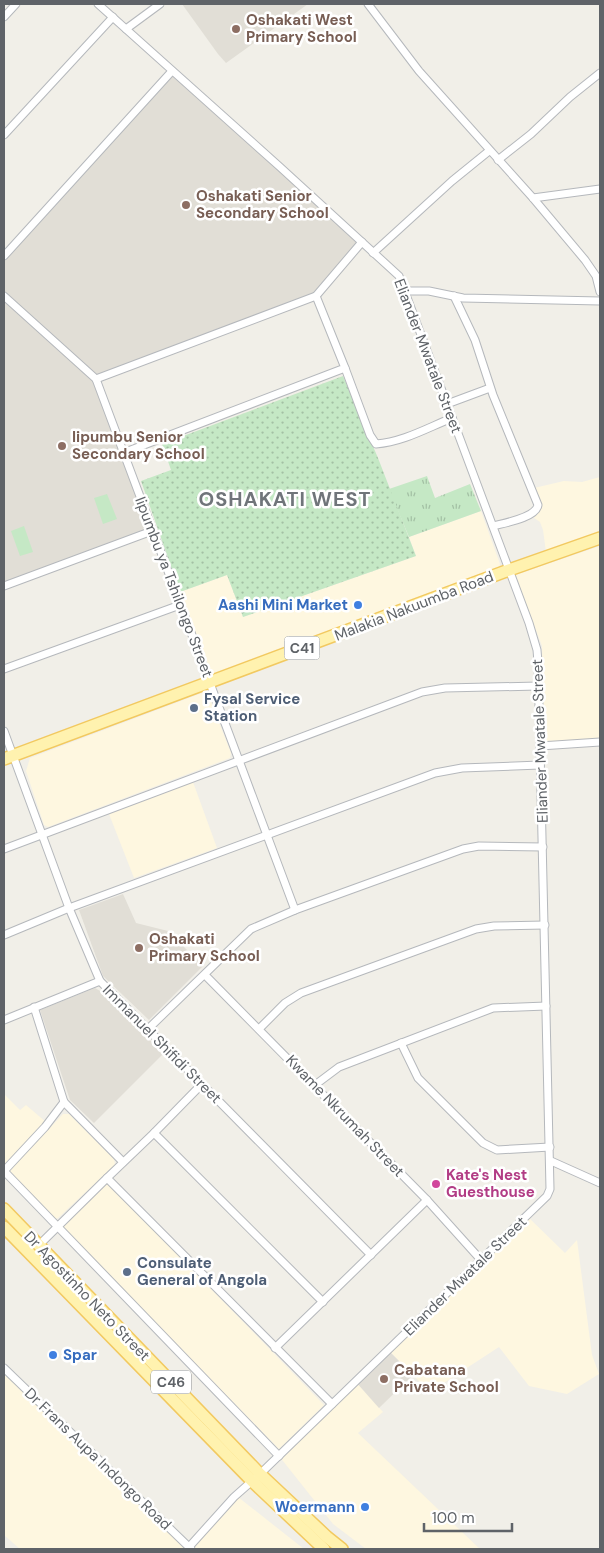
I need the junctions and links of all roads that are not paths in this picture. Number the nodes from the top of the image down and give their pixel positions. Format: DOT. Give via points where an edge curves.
graph roads {
  1 [pos="16,4"];
  2 [pos="98,4"];
  3 [pos="160,4"];
  4 [pos="368,4"];
  5 [pos="4,17"];
  6 [pos="112,17"];
  7 [pos="126,29"];
  8 [pos="172,71"];
  9 [pos="600,73"];
  10 [pos="4,134"];
  11 [pos="489,151"];
  12 [pos="498,160"];
  13 [pos="600,189"];
  14 [pos="533,198"];
  15 [pos="362,242"];
  16 [pos="374,252"];
  17 [pos="4,256"];
  18 [pos="405,291"];
  19 [pos="600,292"];
  20 [pos="4,296"];
  21 [pos="316,296"];
  22 [pos="454,296"];
  23 [pos="600,301"];
  24 [pos="345,368"];
  25 [pos="96,379"];
  26 [pos="490,388"];
  27 [pos="447,404"];
  28 [pos="452,418"];
  29 [pos="124,453"];
  30 [pos="493,526"];
  31 [pos="152,531"];
  32 [pos="600,538"];
  33 [pos="509,570"];
  34 [pos="4,586"];
  35 [pos="180,604"];
  36 [pos="4,669"];
  37 [pos="210,683"];
  38 [pos="538,686"];
  39 [pos="4,731"];
  40 [pos="600,742"];
  41 [pos="540,746"];
  42 [pos="8,758"];
  43 [pos="239,760"];
  44 [pos="540,765"];
  45 [pos="42,834"];
  46 [pos="268,835"];
  47 [pos="543,847"];
  48 [pos="4,849"];
  49 [pos="69,908"];
  50 [pos="294,910"];
  51 [pos="545,925"];
  52 [pos="4,935"];
  53 [pos="205,975"];
  54 [pos="100,981"];
  55 [pos="546,1006"];
  56 [pos="34,1007"];
  57 [pos="4,1020"];
  58 [pos="259,1029"];
  59 [pos="148,1030"];
  60 [pos="401,1043"];
  61 [pos="202,1084"];
  62 [pos="315,1085"];
  63 [pos="64,1102"];
  64 [pos="154,1133"];
  65 [pos="550,1147"];
  66 [pos="551,1161"];
  67 [pos="123,1162"];
  68 [pos="4,1171"];
  69 [pos="106,1178"];
  70 [pos="600,1183"];
  71 [pos="427,1200"];
  72 [pos="4,1209"];
  73 [pos="58,1226"];
  74 [pos="4,1227"];
  75 [pos="34,1250"];
  76 [pos="371,1255"];
  77 [pos="481,1260"];
  78 [pos="323,1302"];
  79 [pos="275,1348"];
  80 [pos="4,1368"];
  81 [pos="332,1404"];
  82 [pos="279,1456"];
  83 [pos="256,1478"];
  84 [pos="190,1548"];
  85 [pos="324,1549"];
  86 [pos="342,1549"];
  1 -- 5 [label="street"];
  2 -- 6 [label="street, Eliander Mwatale Street"];
  3 -- 7 [label="street"];
  4 -- 11 [label="street" via="419,71"];
  6 -- 7 [label="street, Eliander Mwatale Street"];
  6 -- 10 [label="street"];
  7 -- 8 [label="street, Eliander Mwatale Street"];
  8 -- 15 [label="street, Eliander Mwatale Street"];
  8 -- 17 [label="street"];
  9 -- 12 [label="street"];
  11 -- 12 [label="street"];
  11 -- 16 [label="street"];
  12 -- 14 [label="street"];
  13 -- 14 [label="street"];
  14 -- 19 [label="street" via="586,260 596,276"];
  15 -- 16 [label="street, Eliander Mwatale Street"];
  15 -- 21 [label="street"];
  16 -- 18 [label="street, Eliander Mwatale Street" via="399,276"];
  18 -- 22 [label="street" via="430,291"];
  18 -- 27 [label="street, Eliander Mwatale Street"];
  20 -- 25 [label="street, Iipumbu ya Tshilongo Street"];
  21 -- 24 [label="street"];
  21 -- 25 [label="street"];
  22 -- 23 [label="street"];
  22 -- 26 [label="street" via="475,340"];
  24 -- 28 [label="street" via="376,444 404,438"];
  24 -- 29 [label="street"];
  25 -- 29 [label="street, Iipumbu ya Tshilongo Street"];
  26 -- 27 [label="street"];
  26 -- 30 [label="street" via="538,504 534,512 526,516"];
  27 -- 28 [label="street, Eliander Mwatale Street"];
  28 -- 30 [label="street, Eliander Mwatale Street"];
  29 -- 31 [label="street, Iipumbu ya Tshilongo Street"];
  30 -- 33 [label="street, Eliander Mwatale Street"];
  31 -- 34 [label="street"];
  31 -- 35 [label="street, Iipumbu ya Tshilongo Street"];
  32 -- 33 [label="main road, Malakia Nakuumba Road / C41"];
  33 -- 37 [label="main road, Malakia Nakuumba Road / C41"];
  33 -- 38 [label="street, Eliander Mwatale Street" via="537,650"];
  35 -- 36 [label="street"];
  35 -- 37 [label="street, Iipumbu ya Tshilongo Street"];
  37 -- 42 [label="main road, Malakia Nakuumba Road / C41"];
  37 -- 43 [label="street, Iipumbu ya Tshilongo Street"];
  38 -- 41 [label="street, Eliander Mwatale Street"];
  38 -- 43 [label="street" via="434,689"];
  39 -- 42 [label="street, Immanuel Shifidi Street"];
  40 -- 41 [label="street"];
  41 -- 44 [label="street, Eliander Mwatale Street"];
  42 -- 45 [label="street, Immanuel Shifidi Street"];
  43 -- 45 [label="street"];
  43 -- 46 [label="street, Iipumbu ya Tshilongo Street"];
  44 -- 46 [label="street" via="448,769"];
  44 -- 47 [label="street, Eliander Mwatale Street"];
  45 -- 48 [label="street"];
  45 -- 49 [label="street, Immanuel Shifidi Street"];
  46 -- 49 [label="street"];
  46 -- 50 [label="street, Iipumbu ya Tshilongo Street"];
  47 -- 50 [label="street" via="479,846 463,849"];
  47 -- 51 [label="street, Eliander Mwatale Street"];
  49 -- 52 [label="street"];
  49 -- 54 [label="street, Immanuel Shifidi Street"];
  50 -- 53 [label="street" via="251,929"];
  51 -- 55 [label="street, Eliander Mwatale Street"];
  51 -- 58 [label="street" via="476,929 301,993 285,1003"];
  53 -- 58 [label="street, Kwame Nkrumah Street"];
  53 -- 59 [label="street"];
  54 -- 56 [label="street"];
  54 -- 59 [label="street, Immanuel Shifidi Street"];
  55 -- 60 [label="street" via="493,1008"];
  55 -- 65 [label="street, Eliander Mwatale Street"];
  56 -- 57 [label="street"];
  56 -- 63 [label="street"];
  58 -- 62 [label="street, Kwame Nkrumah Street"];
  59 -- 61 [label="street, Immanuel Shifidi Street"];
  60 -- 62 [label="street" via="339,1067"];
  60 -- 65 [label="street" via="418,1078 483,1144 497,1150"];
  61 -- 64 [label="street"];
  61 -- 76 [label="street, Immanuel Shifidi Street"];
  62 -- 71 [label="street, Kwame Nkrumah Street"];
  63 -- 67 [label="street"];
  63 -- 68 [label="street" via="46,1127"];
  64 -- 67 [label="street"];
  64 -- 78 [label="street"];
  65 -- 66 [label="street, Eliander Mwatale Street"];
  66 -- 70 [label="street"];
  66 -- 77 [label="street, Eliander Mwatale Street" via="547,1196"];
  67 -- 69 [label="street"];
  68 -- 73 [label="street"];
  69 -- 73 [label="street"];
  69 -- 79 [label="street"];
  71 -- 76 [label="street"];
  71 -- 77 [label="street, Kwame Nkrumah Street"];
  72 -- 75 [label="main road, Dr Agostinho Neto Street / C46"];
  73 -- 75 [label="street"];
  73 -- 82 [label="street"];
  74 -- 75 [label="main road, Dr Agostinho Neto Street / C46"];
  75 -- 83 [label="main road, Dr Agostinho Neto Street / C46"];
  76 -- 78 [label="street"];
  77 -- 81 [label="street, Eliander Mwatale Street"];
  78 -- 79 [label="street"];
  79 -- 81 [label="street"];
  80 -- 84 [label="street, Dr Frans Aupa Indongo Road"];
  81 -- 82 [label="street, Eliander Mwatale Street"];
  82 -- 83 [label="street, Eliander Mwatale Street"];
  83 -- 84 [label="street, Eliander Mwatale Street" via="234,1496"];
  83 -- 85 [label="main road, Dr Agostinho Neto Street / C46"];
  83 -- 86 [label="main road, Dr Agostinho Neto Street / C46"];
}
